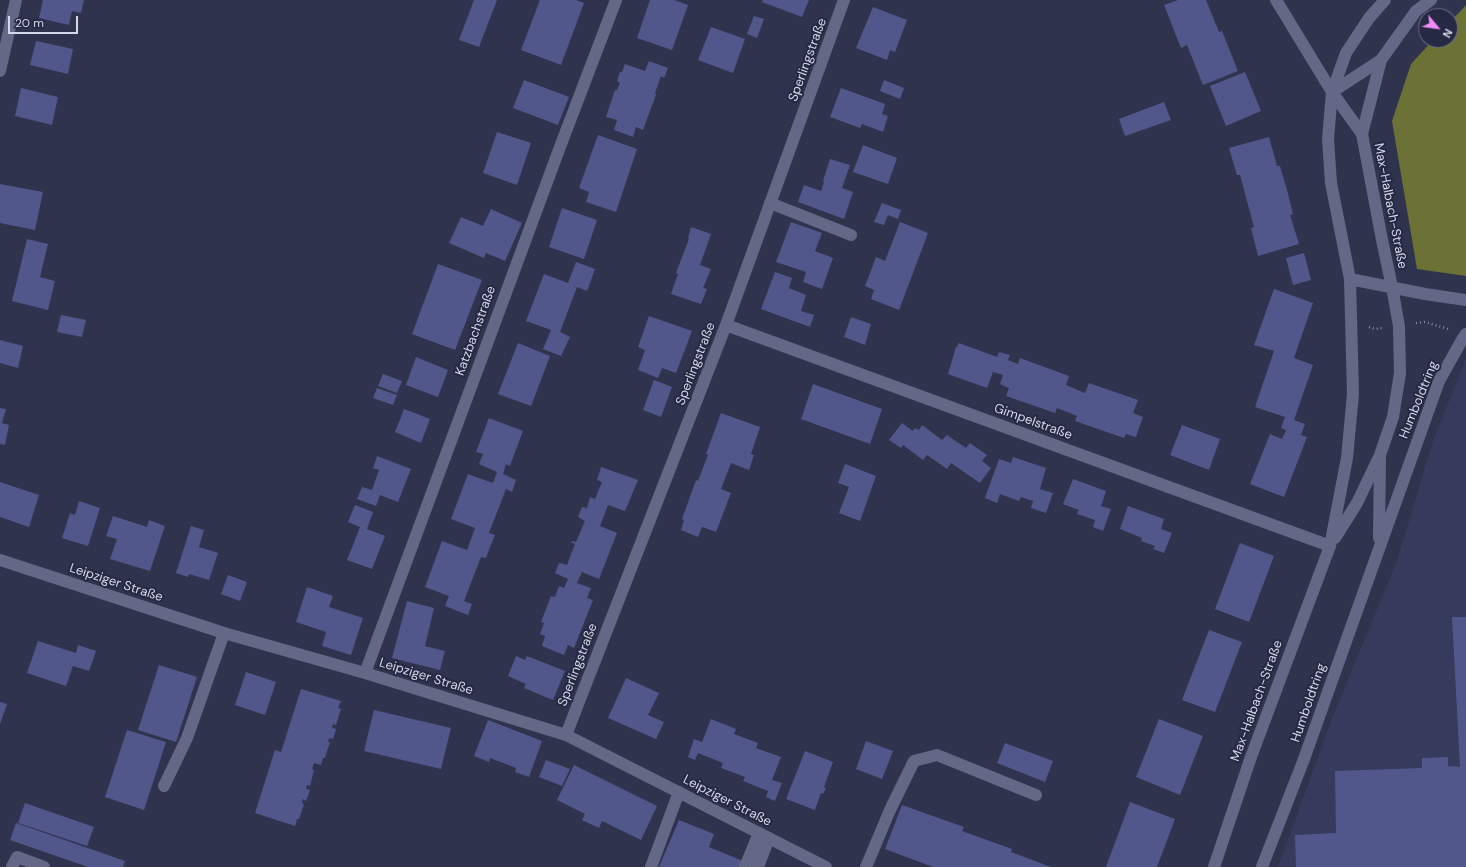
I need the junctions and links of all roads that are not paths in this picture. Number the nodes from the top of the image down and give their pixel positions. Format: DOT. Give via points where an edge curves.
graph roads {
  1 [pos="16,0"];
  2 [pos="616,0"];
  3 [pos="844,0"];
  4 [pos="1276,0"];
  5 [pos="1385,0"];
  6 [pos="1431,0"];
  7 [pos="1382,60"];
  8 [pos="0,71"];
  9 [pos="1332,92"];
  10 [pos="1362,134"];
  11 [pos="770,203"];
  12 [pos="851,235"];
  13 [pos="1350,279"];
  14 [pos="1392,287"];
  15 [pos="1466,300"];
  16 [pos="726,325"];
  17 [pos="1466,334"];
  18 [pos="1380,455"];
  19 [pos="1330,546"];
  20 [pos="1379,548"];
  21 [pos="0,560"];
  22 [pos="224,633"];
  23 [pos="365,673"];
  24 [pos="566,735"];
  25 [pos="164,786"];
  26 [pos="679,792"];
  27 [pos="1036,795"];
  28 [pos="764,836"];
  29 [pos="12,867"];
  30 [pos="44,867"];
  31 [pos="651,867"];
  32 [pos="745,867"];
  33 [pos="758,867"];
  34 [pos="826,867"];
  35 [pos="866,867"];
  36 [pos="1214,867"];
  37 [pos="1262,867"];
  1 -- 8 [label="street"];
  2 -- 23 [label="street, Katzbachstraße"];
  3 -- 11 [label="street, Sperlingstraße"];
  4 -- 9 [label="street, Max-Halbach-Straße"];
  5 -- 9 [label="street" via="1369,18 1346,53"];
  6 -- 7 [label="street" via="1416,11"];
  7 -- 9 [label="street"];
  7 -- 10 [label="street"];
  9 -- 10 [label="street, Max-Halbach-Straße"];
  9 -- 13 [label="street, Max-Halbach-Straße" via="1328,139 1331,183"];
  10 -- 14 [label="street, Max-Halbach-Straße"];
  11 -- 12 [label="street"];
  11 -- 16 [label="street, Sperlingstraße"];
  13 -- 14 [label="street, Max-Halbach-Straße"];
  13 -- 19 [label="street, Max-Halbach-Straße" via="1353,394 1347,458"];
  14 -- 15 [label="street"];
  14 -- 18 [label="street, Max-Halbach-Straße" via="1399,326 1400,373 1393,417"];
  16 -- 19 [label="street, Gimpelstraße"];
  16 -- 24 [label="street, Sperlingstraße"];
  17 -- 20 [label="street, Humboldtring" via="1439,382"];
  18 -- 19 [label="street, Max-Halbach-Straße" via="1357,503"];
  18 -- 20 [label="street, Humboldtring"];
  19 -- 36 [label="street, Max-Halbach-Straße" via="1250,757"];
  20 -- 37 [label="street, Humboldtring" via="1304,759"];
  21 -- 22 [label="street, Leipziger Straße"];
  22 -- 23 [label="street, Leipziger Straße"];
  22 -- 25 [label="street" via="187,738"];
  23 -- 24 [label="street, Leipziger Straße"];
  24 -- 26 [label="street, Leipziger Straße"];
  26 -- 28 [label="street, Leipziger Straße"];
  26 -- 31 [label="street"];
  27 -- 35 [label="street" via="937,755 914,761"];
  28 -- 32 [label="street"];
  28 -- 33 [label="street"];
  28 -- 34 [label="street, Leipziger Straße"];
  29 -- 30 [label="street" via="17,857"];
}
